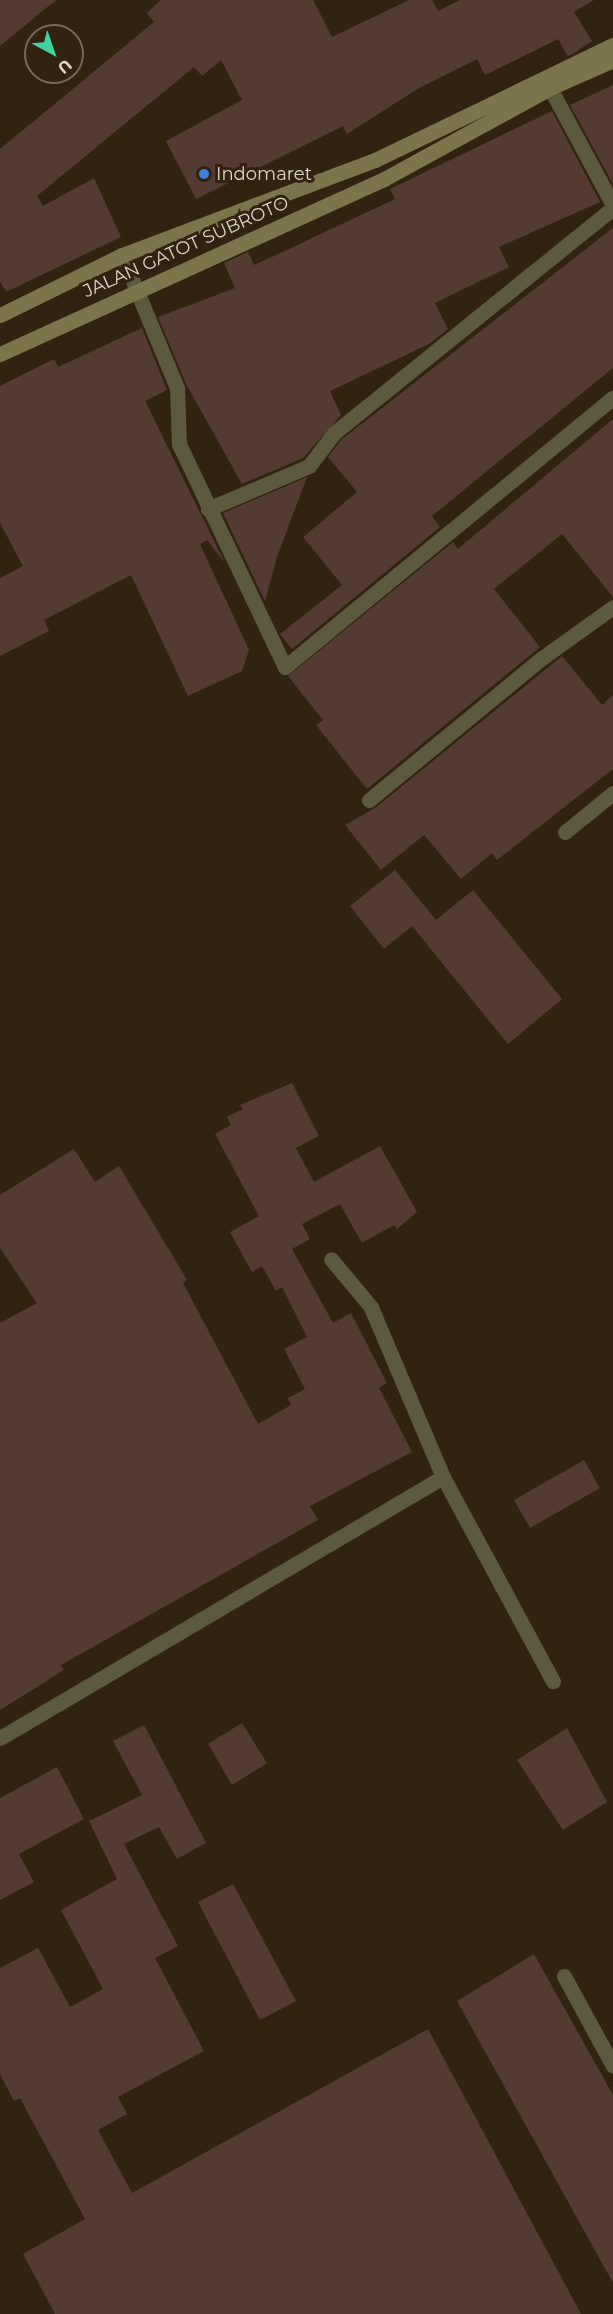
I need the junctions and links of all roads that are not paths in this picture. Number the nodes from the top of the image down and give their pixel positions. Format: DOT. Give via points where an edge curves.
graph roads {
  1 [pos="613,45"];
  2 [pos="613,60"];
  3 [pos="550,88"];
  4 [pos="375,160"];
  5 [pos="384,179"];
  6 [pos="613,206"];
  7 [pos="122,255"];
  8 [pos="136,290"];
  9 [pos="0,315"];
  10 [pos="0,354"];
  11 [pos="613,398"];
  12 [pos="208,509"];
  13 [pos="613,607"];
  14 [pos="613,793"];
  15 [pos="369,800"];
  16 [pos="565,832"];
  17 [pos="331,1259"];
  18 [pos="443,1477"];
  19 [pos="553,1681"];
  20 [pos="0,1738"];
  21 [pos="564,1976"];
  22 [pos="613,2066"];
  1 -- 4 [label="main road"];
  2 -- 3 [label="main road, JALAN GATOT SUBROTO"];
  3 -- 5 [label="main road, JALAN GATOT SUBROTO"];
  3 -- 6 [label="street"];
  4 -- 5 [label="main road"];
  4 -- 7 [label="main road"];
  5 -- 8 [label="main road, JALAN GATOT SUBROTO"];
  6 -- 12 [label="street" via="334,433 309,466"];
  7 -- 8 [label="street"];
  7 -- 9 [label="main road"];
  8 -- 10 [label="main road, JALAN GATOT SUBROTO"];
  8 -- 12 [label="street" via="177,388 178,444"];
  11 -- 12 [label="street" via="285,667"];
  13 -- 15 [label="street" via="542,658"];
  14 -- 16 [label="street"];
  17 -- 18 [label="street" via="371,1307"];
  18 -- 19 [label="street"];
  18 -- 20 [label="street"];
  21 -- 22 [label="street"];
}
